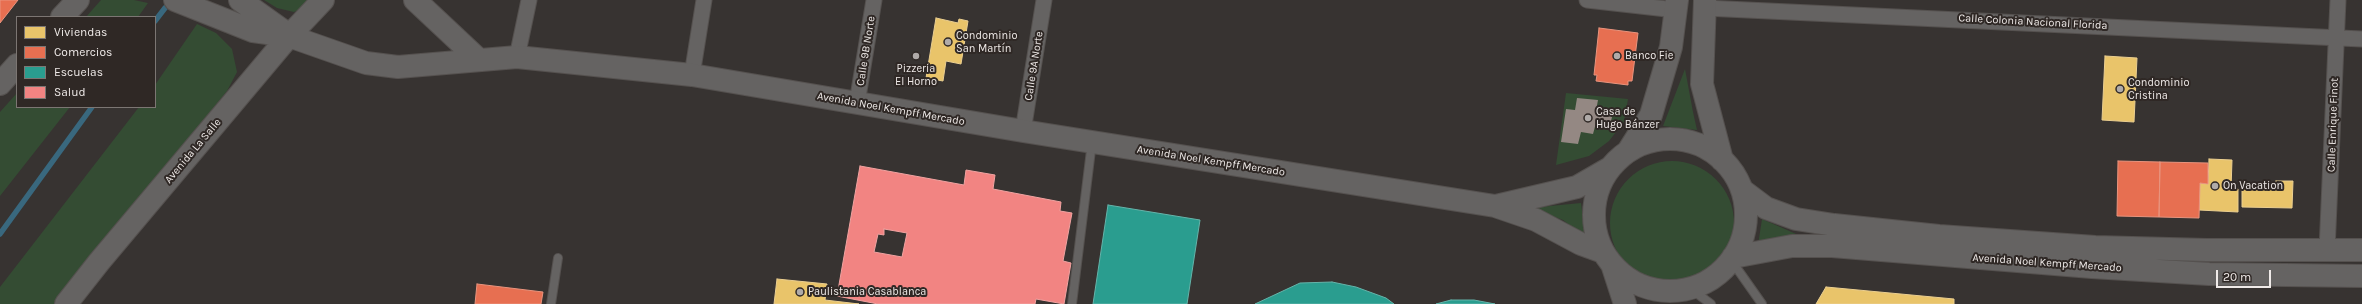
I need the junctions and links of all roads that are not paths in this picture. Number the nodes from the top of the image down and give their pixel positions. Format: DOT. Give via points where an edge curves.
graph roads {
  1 [pos="65,0"];
  2 [pos="78,0"];
  3 [pos="175,0"];
  4 [pos="240,0"];
  5 [pos="323,0"];
  6 [pos="415,0"];
  7 [pos="529,0"];
  8 [pos="704,0"];
  9 [pos="874,0"];
  10 [pos="1044,0"];
  11 [pos="1586,0"];
  12 [pos="2338,0"];
  13 [pos="1705,4"];
  14 [pos="1677,5"];
  15 [pos="62,16"];
  16 [pos="63,16"];
  17 [pos="290,36"];
  18 [pos="2336,37"];
  19 [pos="2362,39"];
  20 [pos="517,57"];
  21 [pos="479,60"];
  22 [pos="16,66"];
  23 [pos="692,75"];
  24 [pos="0,84"];
  25 [pos="857,103"];
  26 [pos="1023,132"];
  27 [pos="1092,142"];
  28 [pos="1629,150"];
  29 [pos="1722,160"];
  30 [pos="1610,167"];
  31 [pos="1742,190"];
  32 [pos="1494,206"];
  33 [pos="2327,250"];
  34 [pos="2362,250"];
  35 [pos="558,258"];
  36 [pos="1607,258"];
  37 [pos="1732,258"];
  38 [pos="2362,276"];
  39 [pos="1703,295"];
  40 [pos="66,304"];
  41 [pos="551,304"];
  42 [pos="1072,304"];
  43 [pos="1625,304"];
  44 [pos="1762,304"];
  1 -- 15 [label="main road"];
  2 -- 16 [label="main road"];
  3 -- 17 [label="main road, Avenida Noel Kempff Mercado" via="253,31"];
  4 -- 17 [label="main road, Avenida Noel Kempff Mercado"];
  5 -- 17 [label="main road, Avenida La Salle"];
  6 -- 21 [label="main road"];
  7 -- 20 [label="street"];
  8 -- 23 [label="street"];
  9 -- 25 [label="street, Calle 9B Norte"];
  10 -- 26 [label="street, Calle 9A Norte"];
  11 -- 14 [label="street"];
  12 -- 18 [label="street, Calle Enrique Finot"];
  13 -- 18 [label="street, Calle Colonia Nacional Florida"];
  13 -- 29 [label="main road" via="1702,84"];
  14 -- 28 [label="main road" via="1671,47 1651,115"];
  17 -- 21 [label="main road, Avenida Noel Kempff Mercado" via="366,63 398,67"];
  17 -- 40 [label="main road, Avenida La Salle"];
  18 -- 19 [label="street, Calle Colonia Nacional Florida"];
  18 -- 33 [label="street, Calle Enrique Finot"];
  20 -- 21 [label="main road, Avenida Noel Kempff Mercado"];
  20 -- 23 [label="main road, Avenida Noel Kempff Mercado"];
  22 -- 24 [label="main road"];
  23 -- 25 [label="main road, Avenida Noel Kempff Mercado"];
  25 -- 26 [label="main road, Avenida Noel Kempff Mercado"];
  26 -- 27 [label="main road, Avenida Noel Kempff Mercado"];
  27 -- 32 [label="main road, Avenida Noel Kempff Mercado"];
  27 -- 42 [label="lane"];
  28 -- 29 [label="main road" via="1652,141 1678,139 1702,146"];
  28 -- 30 [label="main road"];
  29 -- 31 [label="main road" via="1734,174"];
  30 -- 32 [label="main road, Avenida Noel Kempff Mercado" via="1577,187"];
  30 -- 36 [label="main road" via="1599,187 1594,208 1595,231"];
  31 -- 33 [label="main road, Avenida Noel Kempff Mercado" via="1771,210 1796,219 1842,226 2095,246 2207,250"];
  31 -- 37 [label="main road" via="1746,213 1743,236"];
  32 -- 36 [label="main road, Avenida Noel Kempff Mercado" via="1536,220"];
  33 -- 34 [label="main road, Avenida Noel Kempff Mercado"];
  35 -- 41 [label="lane"];
  36 -- 39 [label="main road" via="1628,279 1648,289"];
  36 -- 43 [label="main road"];
  37 -- 38 [label="main road, Avenida Noel Kempff Mercado" via="1792,246 1832,246 2201,274"];
  37 -- 39 [label="main road"];
  37 -- 44 [label="lane"];
}
